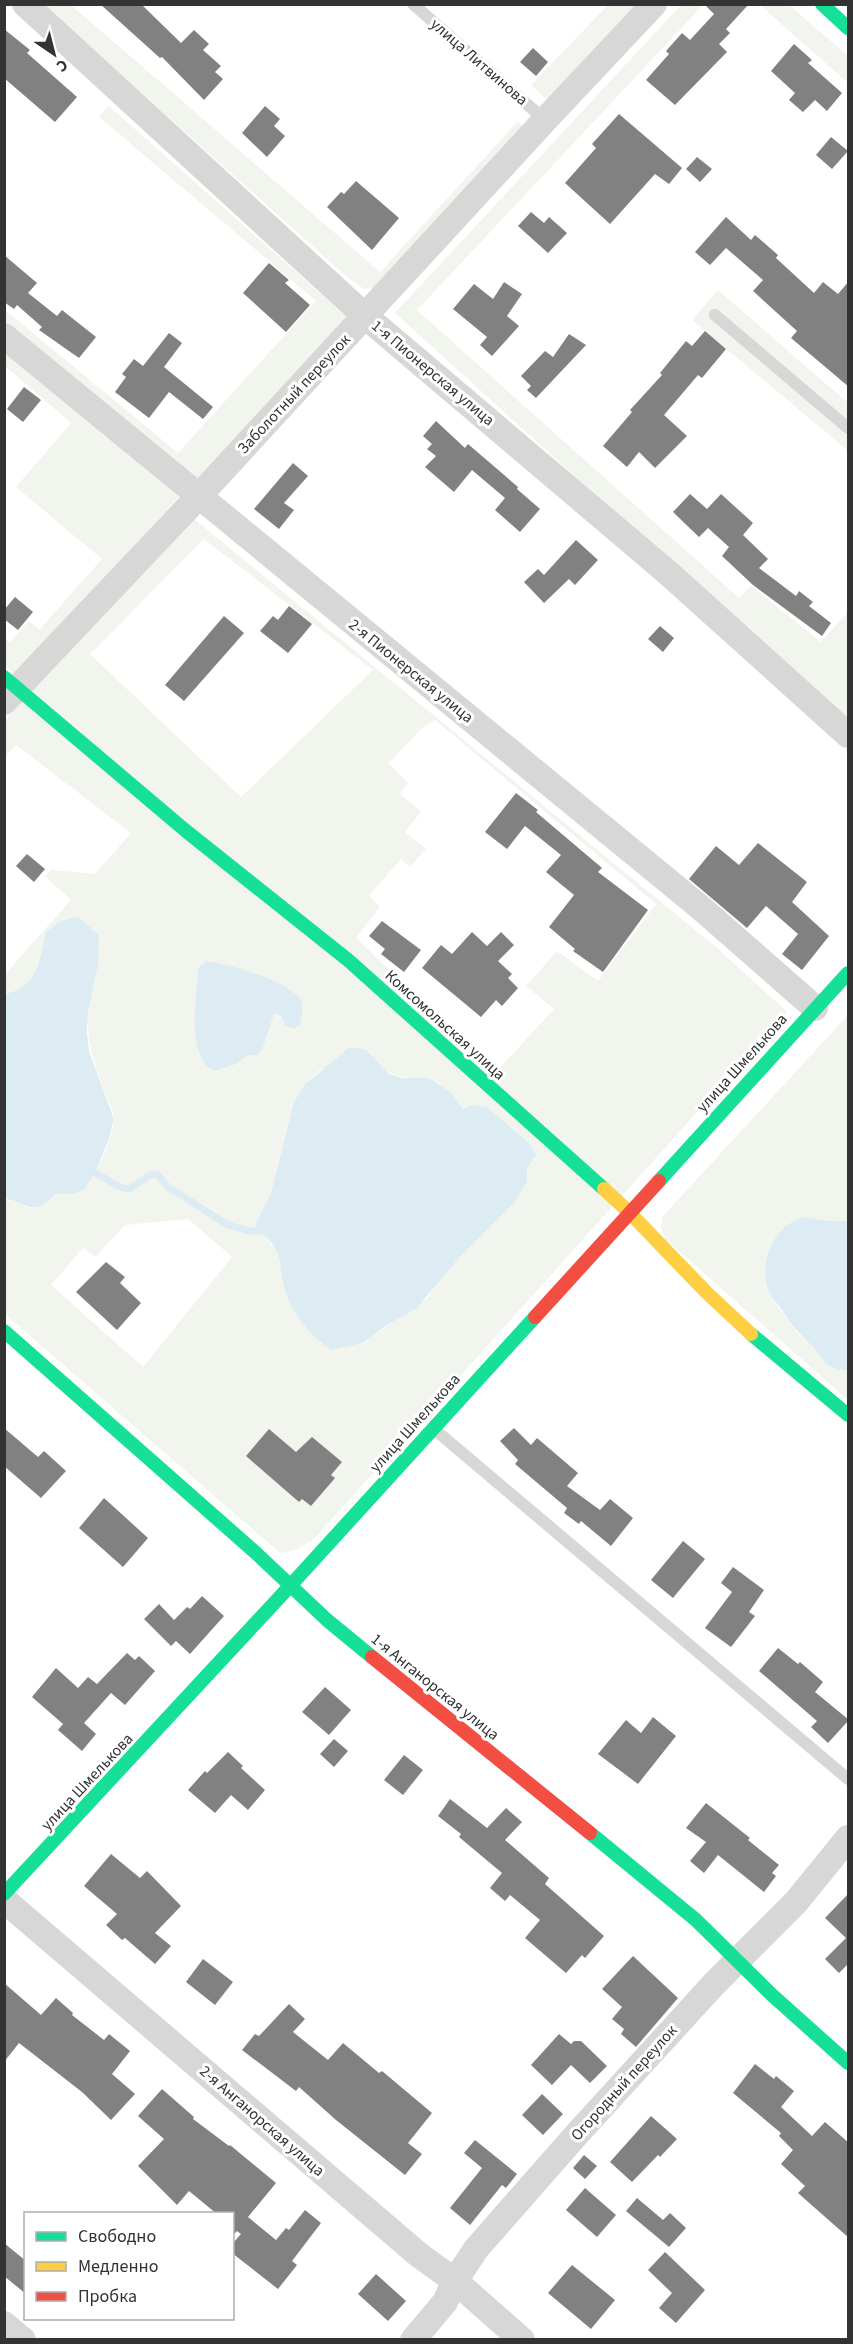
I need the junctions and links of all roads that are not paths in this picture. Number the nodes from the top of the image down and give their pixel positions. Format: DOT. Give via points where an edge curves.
graph roads {
  1 [pos="25,4"];
  2 [pos="413,4"];
  3 [pos="654,4"];
  4 [pos="822,4"];
  5 [pos="849,28"];
  6 [pos="545,120"];
  7 [pos="715,315"];
  8 [pos="365,316"];
  9 [pos="4,336"];
  10 [pos="849,428"];
  11 [pos="198,497"];
  12 [pos="9,689"];
  13 [pos="849,735"];
  14 [pos="849,973"];
  15 [pos="815,1008"];
  16 [pos="629,1212"];
  17 [pos="4,1331"];
  18 [pos="849,1415"];
  19 [pos="433,1429"];
  20 [pos="290,1586"];
  21 [pos="849,1779"];
  22 [pos="849,1838"];
  23 [pos="4,1894"];
  24 [pos="4,1900"];
  25 [pos="737,1962"];
  26 [pos="849,2063"];
  27 [pos="455,2281"];
  28 [pos="4,2324"];
  29 [pos="22,2340"];
  30 [pos="413,2340"];
  31 [pos="522,2340"];
  1 -- 8 [label="street, 1-я Пионерская улица"];
  2 -- 6 [label="lane, улица Литвинова"];
  3 -- 6 [label="street, Заболотный переулок"];
  4 -- 5 [label="street"];
  6 -- 8 [label="street, Заболотный переулок"];
  7 -- 10 [label="lane"];
  8 -- 11 [label="street, Заболотный переулок"];
  8 -- 13 [label="street, 1-я Пионерская улица" via="667,572"];
  9 -- 11 [label="street, 2-я Пионерская улица"];
  11 -- 12 [label="street, Заболотный переулок"];
  11 -- 15 [label="street, 2-я Пионерская улица" via="692,900"];
  12 -- 16 [label="street, Комсомольская улица" via="348,960"];
  14 -- 15 [label="street, улица Шмелькова"];
  15 -- 16 [label="street, улица Шмелькова"];
  16 -- 18 [label="street, Комсомольская улица" via="662,1250 777,1358"];
  16 -- 19 [label="street, улица Шмелькова"];
  17 -- 20 [label="street, 1-я Анганорская улица"];
  19 -- 20 [label="street, улица Шмелькова"];
  19 -- 21 [label="lane"];
  20 -- 23 [label="street, улица Шмелькова"];
  20 -- 25 [label="street, 1-я Анганорская улица" via="696,1920"];
  22 -- 25 [label="street, Огородный переулок" via="796,1902"];
  24 -- 27 [label="street, 2-я Анганорская улица" via="419,2255"];
  25 -- 26 [label="street, 1-я Анганорская улица"];
  25 -- 27 [label="street, Огородный переулок" via="577,2134 476,2249"];
  27 -- 30 [label="street, Огородный переулок" via="445,2302"];
  27 -- 31 [label="street, 2-я Анганорская улица"];
  28 -- 29 [label="street"];
}
